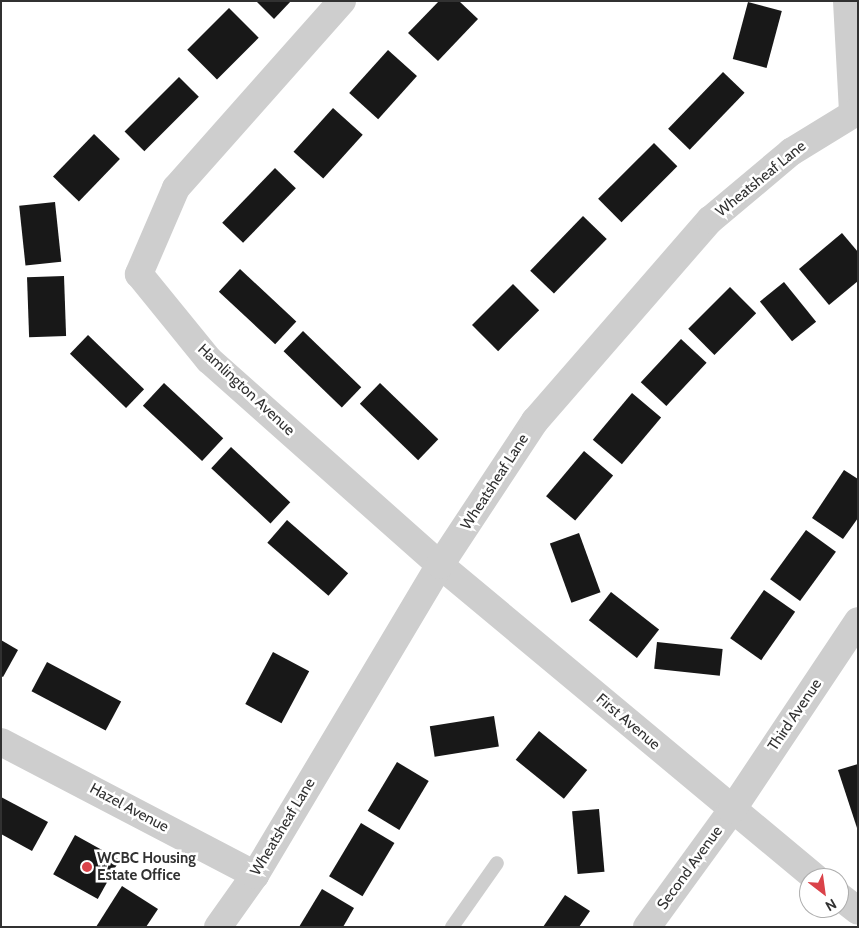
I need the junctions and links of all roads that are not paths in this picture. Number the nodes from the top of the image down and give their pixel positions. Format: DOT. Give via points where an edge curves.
graph roads {
  1 [pos="342,1"];
  2 [pos="846,1"];
  3 [pos="855,112"];
  4 [pos="440,565"];
  5 [pos="858,621"];
  6 [pos="1,742"];
  7 [pos="732,810"];
  8 [pos="497,863"];
  9 [pos="804,868"];
  10 [pos="255,875"];
  11 [pos="218,927"];
  12 [pos="452,927"];
  13 [pos="647,927"];
  1 -- 4 [label="street, Hamlington Avenue" via="176,188 138,274 209,360"];
  2 -- 3 [label="street"];
  3 -- 4 [label="street, Wheatsheaf Lane" via="790,152 710,220 535,421"];
  4 -- 7 [label="street, First Avenue"];
  4 -- 10 [label="street, Wheatsheaf Lane"];
  5 -- 7 [label="street, Third Avenue"];
  6 -- 10 [label="street, Hazel Avenue"];
  7 -- 9 [label="street, First Avenue"];
  7 -- 13 [label="street, Second Avenue"];
  8 -- 12 [label="lane"];
  10 -- 11 [label="street, Wheatsheaf Lane"];
}
